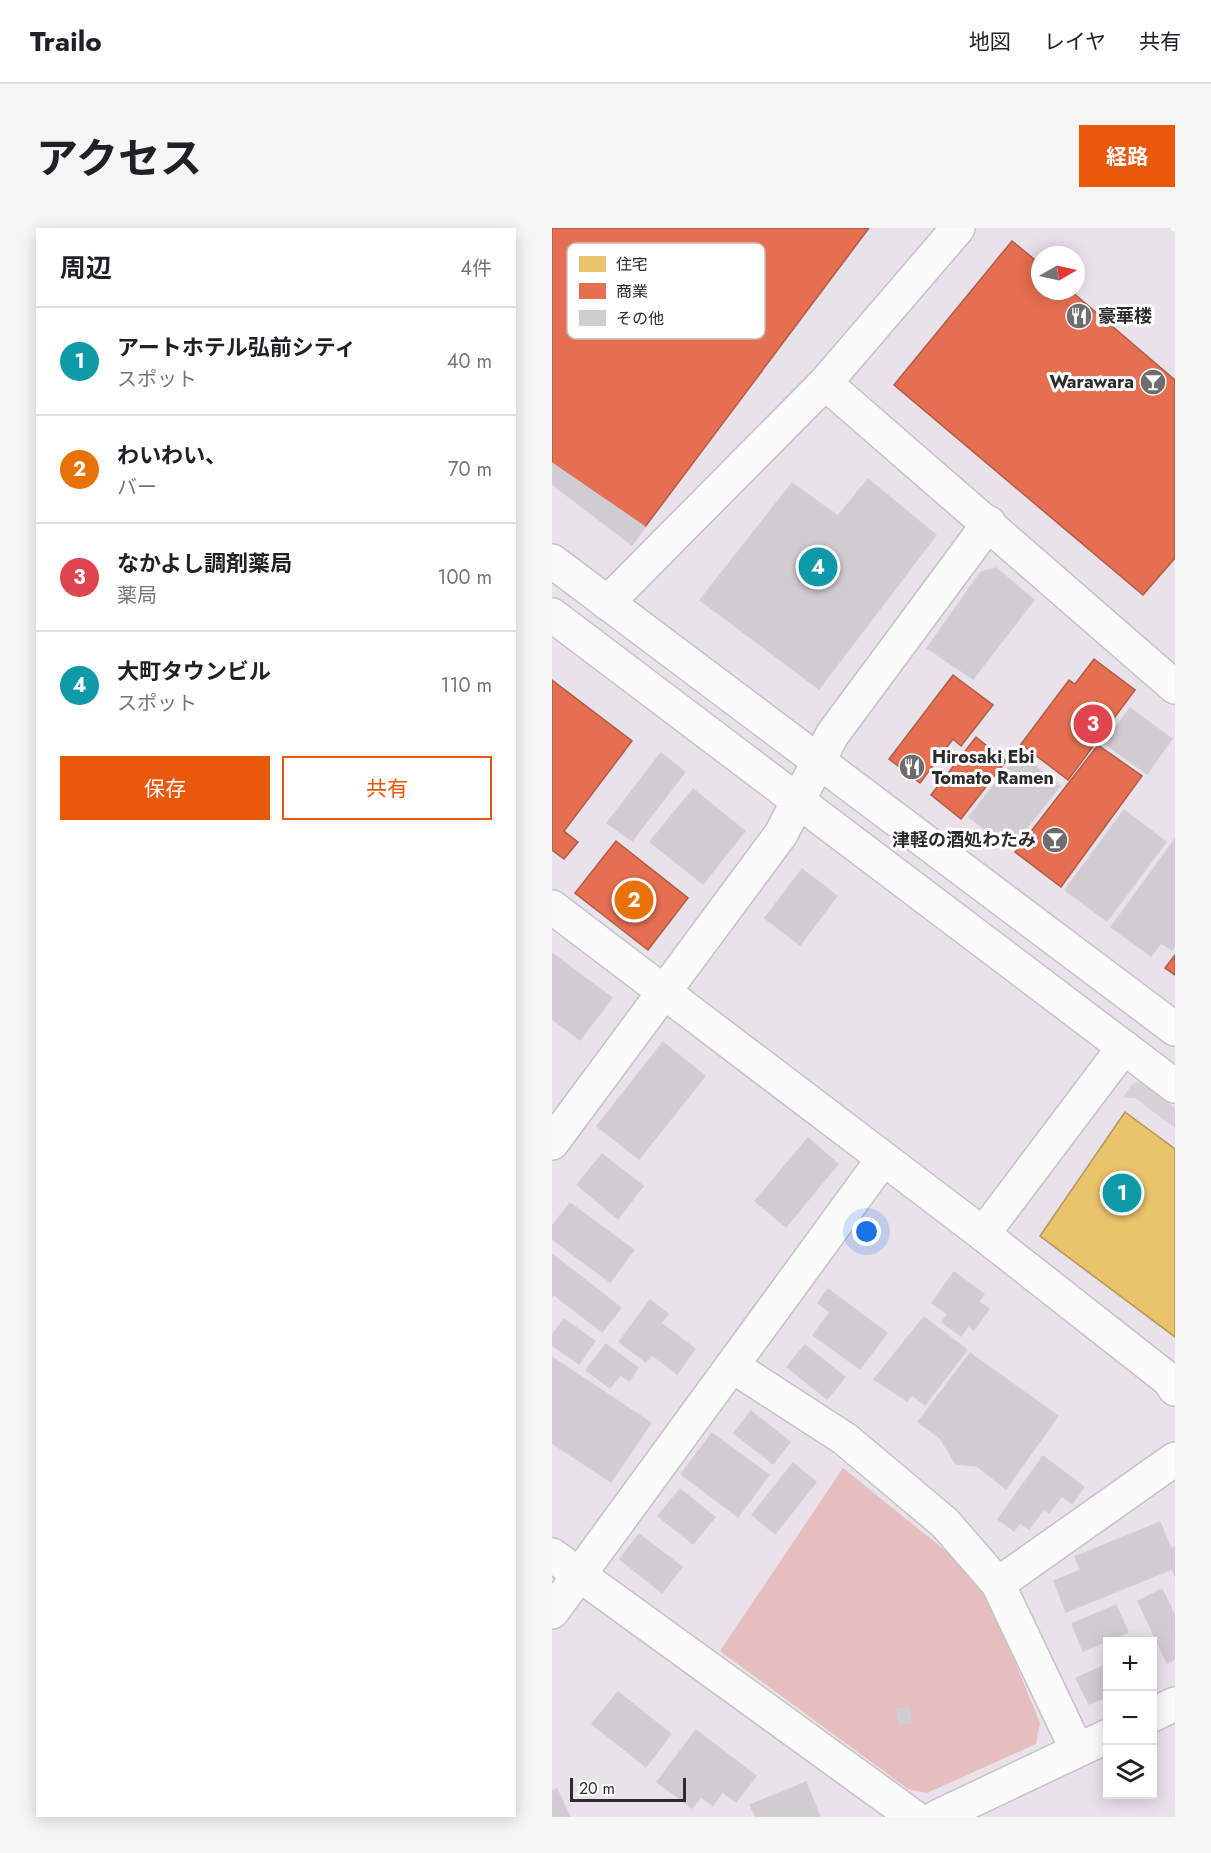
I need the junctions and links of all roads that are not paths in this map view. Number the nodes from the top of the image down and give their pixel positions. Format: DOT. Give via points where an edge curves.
graph roads {
  1 [pos="958,228"];
  2 [pos="825,383"];
  3 [pos="989,523"];
  4 [pos="552,561"];
  5 [pos="607,603"];
  6 [pos="552,615"];
  7 [pos="1175,687"];
  8 [pos="818,761"];
  9 [pos="798,801"];
  10 [pos="552,907"];
  11 [pos="666,992"];
  12 [pos="1175,1029"];
  13 [pos="1124,1047"];
  14 [pos="1175,1086"];
  15 [pos="552,1143"];
  16 [pos="883,1159"];
  17 [pos="983,1234"];
  18 [pos="734,1366"];
  19 [pos="1175,1389"];
  20 [pos="1175,1459"];
  21 [pos="552,1555"];
  22 [pos="580,1576"];
  23 [pos="998,1584"];
  24 [pos="552,1612"];
  25 [pos="1175,1704"];
  26 [pos="1157,1713"];
  27 [pos="1103,1738"];
  28 [pos="1077,1750"];
  29 [pos="914,1817"];
  30 [pos="937,1817"];
  1 -- 2 [label="street"];
  2 -- 3 [label="street"];
  2 -- 5 [label="street"];
  3 -- 7 [label="street"];
  3 -- 8 [label="street" via="832,735"];
  4 -- 5 [label="street"];
  5 -- 8 [label="street"];
  6 -- 9 [label="street"];
  8 -- 9 [label="street"];
  8 -- 12 [label="street"];
  9 -- 11 [label="street" via="781,834"];
  9 -- 13 [label="street"];
  10 -- 11 [label="street"];
  11 -- 15 [label="street"];
  11 -- 16 [label="street"];
  13 -- 14 [label="street"];
  13 -- 17 [label="street"];
  16 -- 17 [label="street"];
  16 -- 18 [label="street"];
  17 -- 19 [label="street" via="1169,1380"];
  18 -- 22 [label="street"];
  18 -- 23 [label="street" via="844,1439 945,1523"];
  20 -- 23 [label="street"];
  21 -- 22 [label="street"];
  22 -- 24 [label="street"];
  22 -- 29 [label="street"];
  23 -- 28 [label="street"];
  25 -- 26 [label="street"];
  27 -- 28 [label="street"];
  28 -- 30 [label="street"];
}
